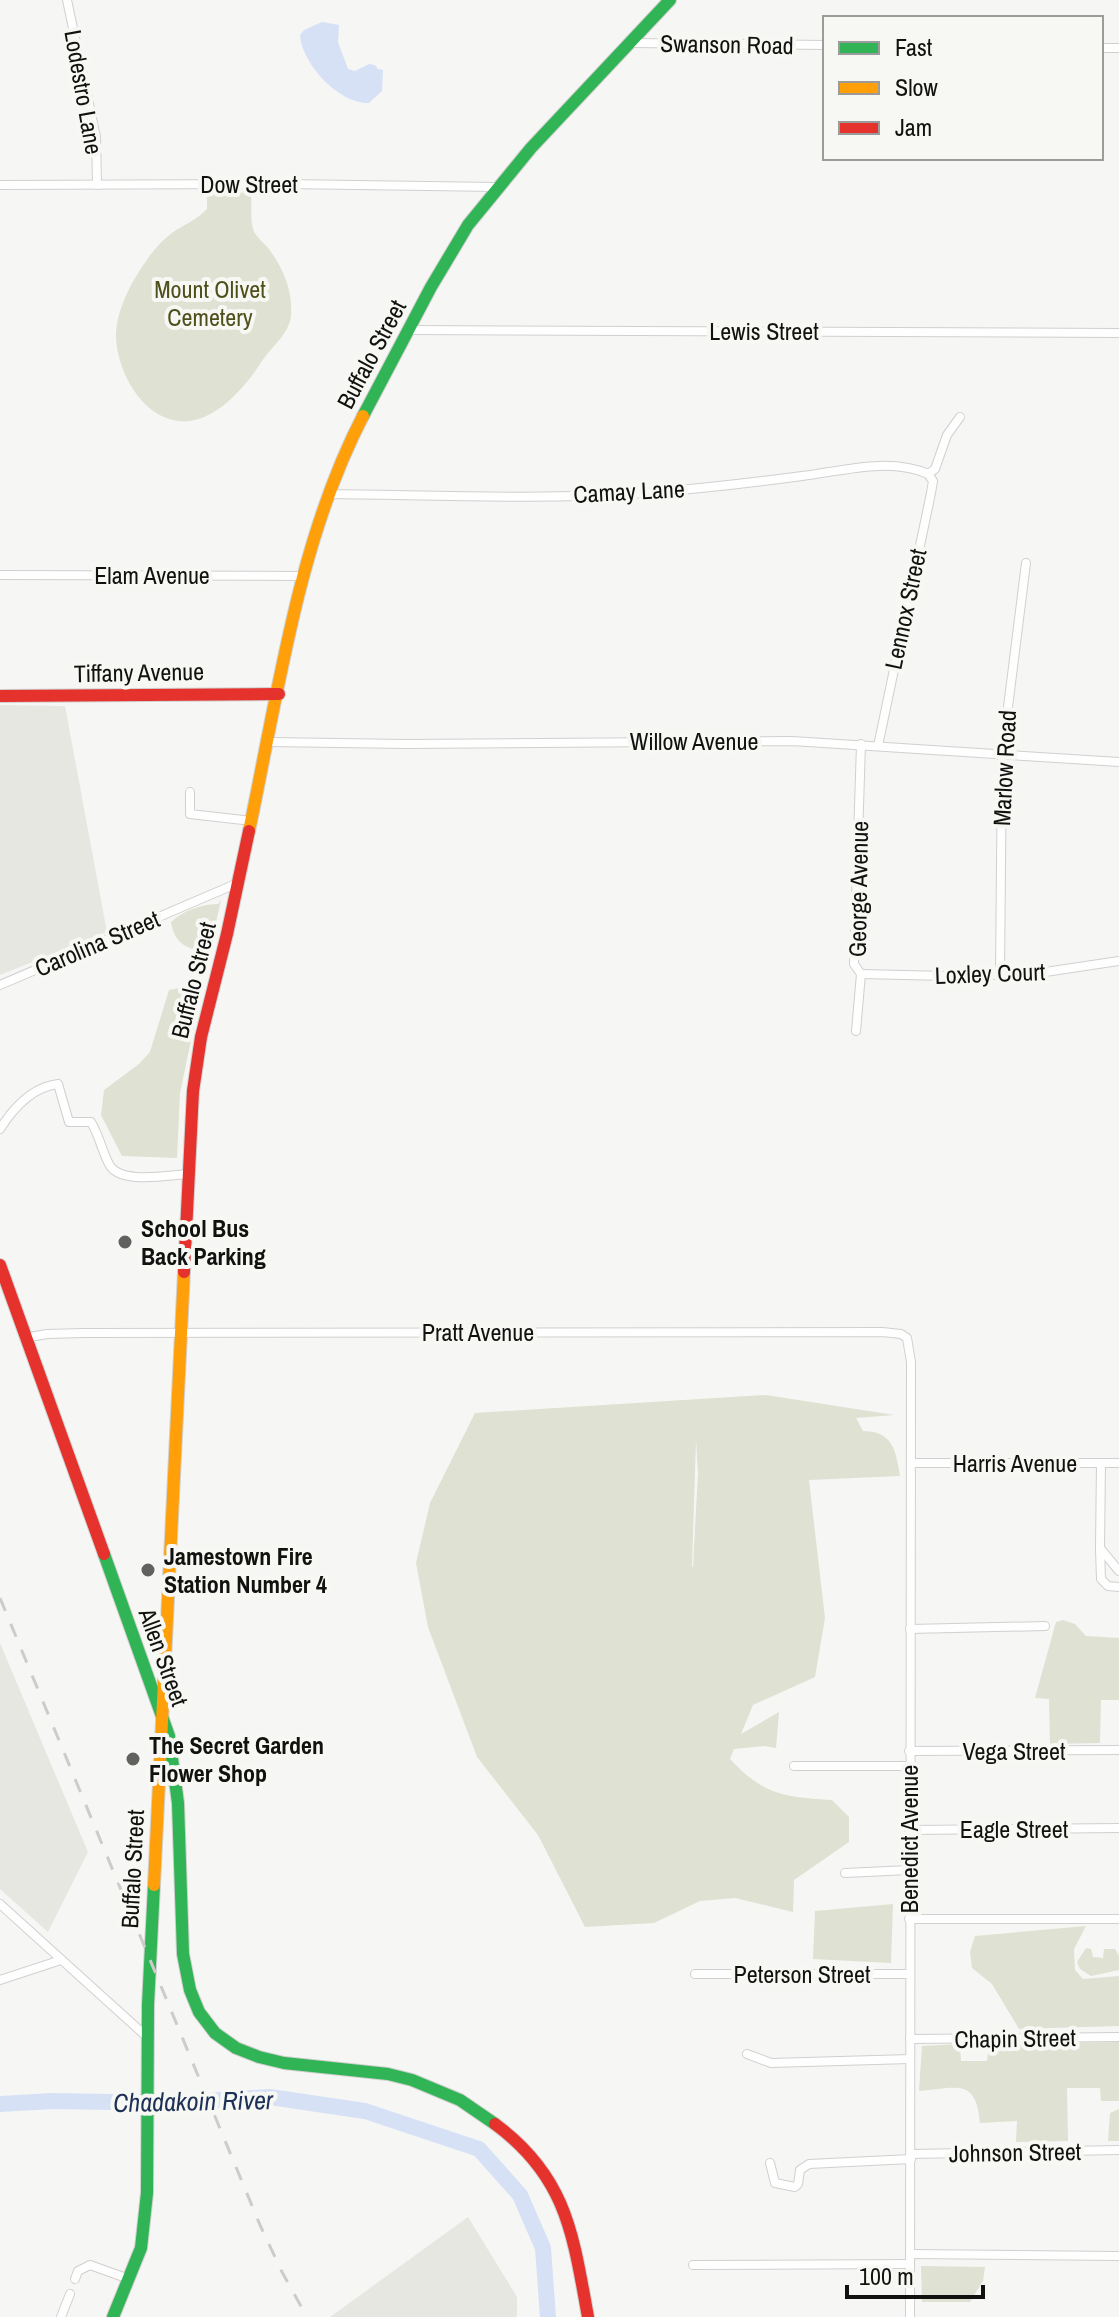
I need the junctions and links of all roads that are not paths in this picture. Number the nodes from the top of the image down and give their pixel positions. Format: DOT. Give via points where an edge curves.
graph roads {
  1 [pos="67,0"];
  2 [pos="670,0"];
  3 [pos="629,43"];
  4 [pos="823,45"];
  5 [pos="0,185"];
  6 [pos="97,185"];
  7 [pos="498,187"];
  8 [pos="408,330"];
  9 [pos="1119,333"];
  10 [pos="960,417"];
  11 [pos="928,474"];
  12 [pos="328,494"];
  13 [pos="1026,563"];
  14 [pos="0,575"];
  15 [pos="305,576"];
  16 [pos="279,694"];
  17 [pos="0,696"];
  18 [pos="269,742"];
  19 [pos="861,744"];
  20 [pos="878,746"];
  21 [pos="1002,755"];
  22 [pos="1119,762"];
  23 [pos="190,792"];
  24 [pos="252,821"];
  25 [pos="239,883"];
  26 [pos="1119,961"];
  27 [pos="861,974"];
  28 [pos="1000,975"];
  29 [pos="0,985"];
  30 [pos="856,1031"];
  31 [pos="0,1129"];
  32 [pos="189,1174"];
  33 [pos="0,1265"];
  34 [pos="181,1333"];
  35 [pos="24,1338"];
  36 [pos="911,1362"];
  37 [pos="911,1463"];
  38 [pos="1101,1463"];
  39 [pos="1119,1463"];
  40 [pos="1100,1548"];
  41 [pos="1119,1571"];
  42 [pos="1119,1587"];
  43 [pos="1045,1626"];
  44 [pos="910,1629"];
  45 [pos="161,1715"];
  46 [pos="1119,1750"];
  47 [pos="909,1751"];
  48 [pos="794,1766"];
  49 [pos="909,1766"];
  50 [pos="176,1776"];
  51 [pos="158,1777"];
  52 [pos="1119,1828"];
  53 [pos="909,1830"];
  54 [pos="909,1870"];
  55 [pos="845,1873"];
  56 [pos="0,1904"];
  57 [pos="909,1919"];
  58 [pos="1119,1919"];
  59 [pos="61,1960"];
  60 [pos="695,1974"];
  61 [pos="909,1974"];
  62 [pos="0,1980"];
  63 [pos="147,2037"];
  64 [pos="1119,2037"];
  65 [pos="910,2039"];
  66 [pos="747,2054"];
  67 [pos="910,2059"];
  68 [pos="1119,2150"];
  69 [pos="911,2156"];
  70 [pos="770,2163"];
  71 [pos="910,2254"];
  72 [pos="1119,2256"];
  73 [pos="910,2264"];
  74 [pos="693,2265"];
  75 [pos="75,2279"];
  76 [pos="129,2279"];
  77 [pos="70,2294"];
  78 [pos="61,2317"];
  79 [pos="113,2317"];
  80 [pos="588,2317"];
  81 [pos="910,2317"];
  1 -- 6 [label="street, Lodestro Lane" via="96,137"];
  2 -- 3 [label="street, Buffalo Street"];
  3 -- 4 [label="street, Swanson Road"];
  3 -- 7 [label="street, Buffalo Street"];
  5 -- 6 [label="street, Dow Street"];
  6 -- 7 [label="street, Dow Street"];
  7 -- 8 [label="street, Buffalo Street" via="468,225"];
  8 -- 9 [label="street, Lewis Street"];
  8 -- 12 [label="street, Buffalo Street"];
  10 -- 11 [label="street"];
  11 -- 12 [label="street, Camay Lane" via="882,466 646,493"];
  11 -- 20 [label="street, Lennox Street" via="931,493"];
  12 -- 15 [label="street, Buffalo Street"];
  13 -- 21 [label="street, Marlow Road"];
  14 -- 15 [label="street, Elam Avenue"];
  15 -- 16 [label="street, Buffalo Street"];
  16 -- 17 [label="street, Tiffany Avenue"];
  16 -- 18 [label="street, Buffalo Street"];
  18 -- 19 [label="street, Willow Avenue"];
  18 -- 24 [label="street, Buffalo Street"];
  19 -- 20 [label="street, Willow Avenue"];
  19 -- 27 [label="street, George Avenue" via="854,964"];
  20 -- 21 [label="street, Willow Avenue"];
  21 -- 22 [label="street, Willow Avenue"];
  21 -- 28 [label="street, Marlow Road"];
  23 -- 24 [label="street" via="190,814"];
  24 -- 25 [label="street, Buffalo Street"];
  25 -- 29 [label="street, Carolina Street"];
  25 -- 32 [label="street, Buffalo Street" via="198,1054"];
  26 -- 28 [label="street, Loxley Court"];
  27 -- 28 [label="street, Loxley Court"];
  27 -- 30 [label="street, George Avenue"];
  31 -- 32 [label="street" via="16,1106 58,1084 69,1122 91,1122 110,1169 135,1178"];
  32 -- 34 [label="street, Buffalo Street"];
  33 -- 35 [label="street, Allen Street"];
  34 -- 35 [label="street, Pratt Avenue"];
  34 -- 36 [label="street, Pratt Avenue" via="882,1332 907,1338"];
  34 -- 45 [label="street, Buffalo Street"];
  35 -- 45 [label="street, Allen Street"];
  36 -- 37 [label="street, Benedict Avenue"];
  37 -- 38 [label="street, Harris Avenue"];
  37 -- 44 [label="street, Benedict Avenue"];
  38 -- 39 [label="street, Harris Avenue"];
  38 -- 40 [label="street"];
  40 -- 41 [label="street"];
  40 -- 42 [label="street" via="1101,1579"];
  43 -- 44 [label="street"];
  44 -- 47 [label="street, Benedict Avenue"];
  45 -- 50 [label="street, Allen Street"];
  45 -- 51 [label="street, Buffalo Street"];
  46 -- 47 [label="street, Vega Street"];
  47 -- 49 [label="street, Benedict Avenue"];
  48 -- 49 [label="street"];
  49 -- 53 [label="street, Benedict Avenue"];
  50 -- 51 [label="street" via="167,1771"];
  50 -- 80 [label="street, Allen Street" via="182,1953 190,1993 208,2026 250,2055 402,2077 460,2100 493,2122 554,2188 570,2232"];
  51 -- 63 [label="street, Buffalo Street"];
  52 -- 53 [label="street, Eagle Street"];
  53 -- 54 [label="street, Benedict Avenue"];
  54 -- 55 [label="street"];
  54 -- 57 [label="street, Benedict Avenue"];
  56 -- 59 [label="street"];
  57 -- 58 [label="street"];
  57 -- 61 [label="street, Benedict Avenue"];
  59 -- 62 [label="street"];
  59 -- 63 [label="street"];
  60 -- 61 [label="street, Peterson Street"];
  61 -- 65 [label="street, Benedict Avenue"];
  63 -- 76 [label="street, Buffalo Street" via="144,2235"];
  64 -- 65 [label="street, Chapin Street"];
  65 -- 67 [label="street, Benedict Avenue"];
  66 -- 67 [label="street" via="771,2063"];
  67 -- 69 [label="street, Benedict Avenue"];
  68 -- 69 [label="street, Johnson Street"];
  69 -- 70 [label="street, Johnson Street" via="809,2164 800,2170 795,2187 775,2183"];
  69 -- 71 [label="street, Benedict Avenue"];
  71 -- 72 [label="street"];
  71 -- 73 [label="street, Benedict Avenue"];
  73 -- 74 [label="street"];
  73 -- 81 [label="street, Benedict Avenue"];
  75 -- 76 [label="street" via="90,2265"];
  76 -- 79 [label="street"];
  77 -- 78 [label="street"];
}
